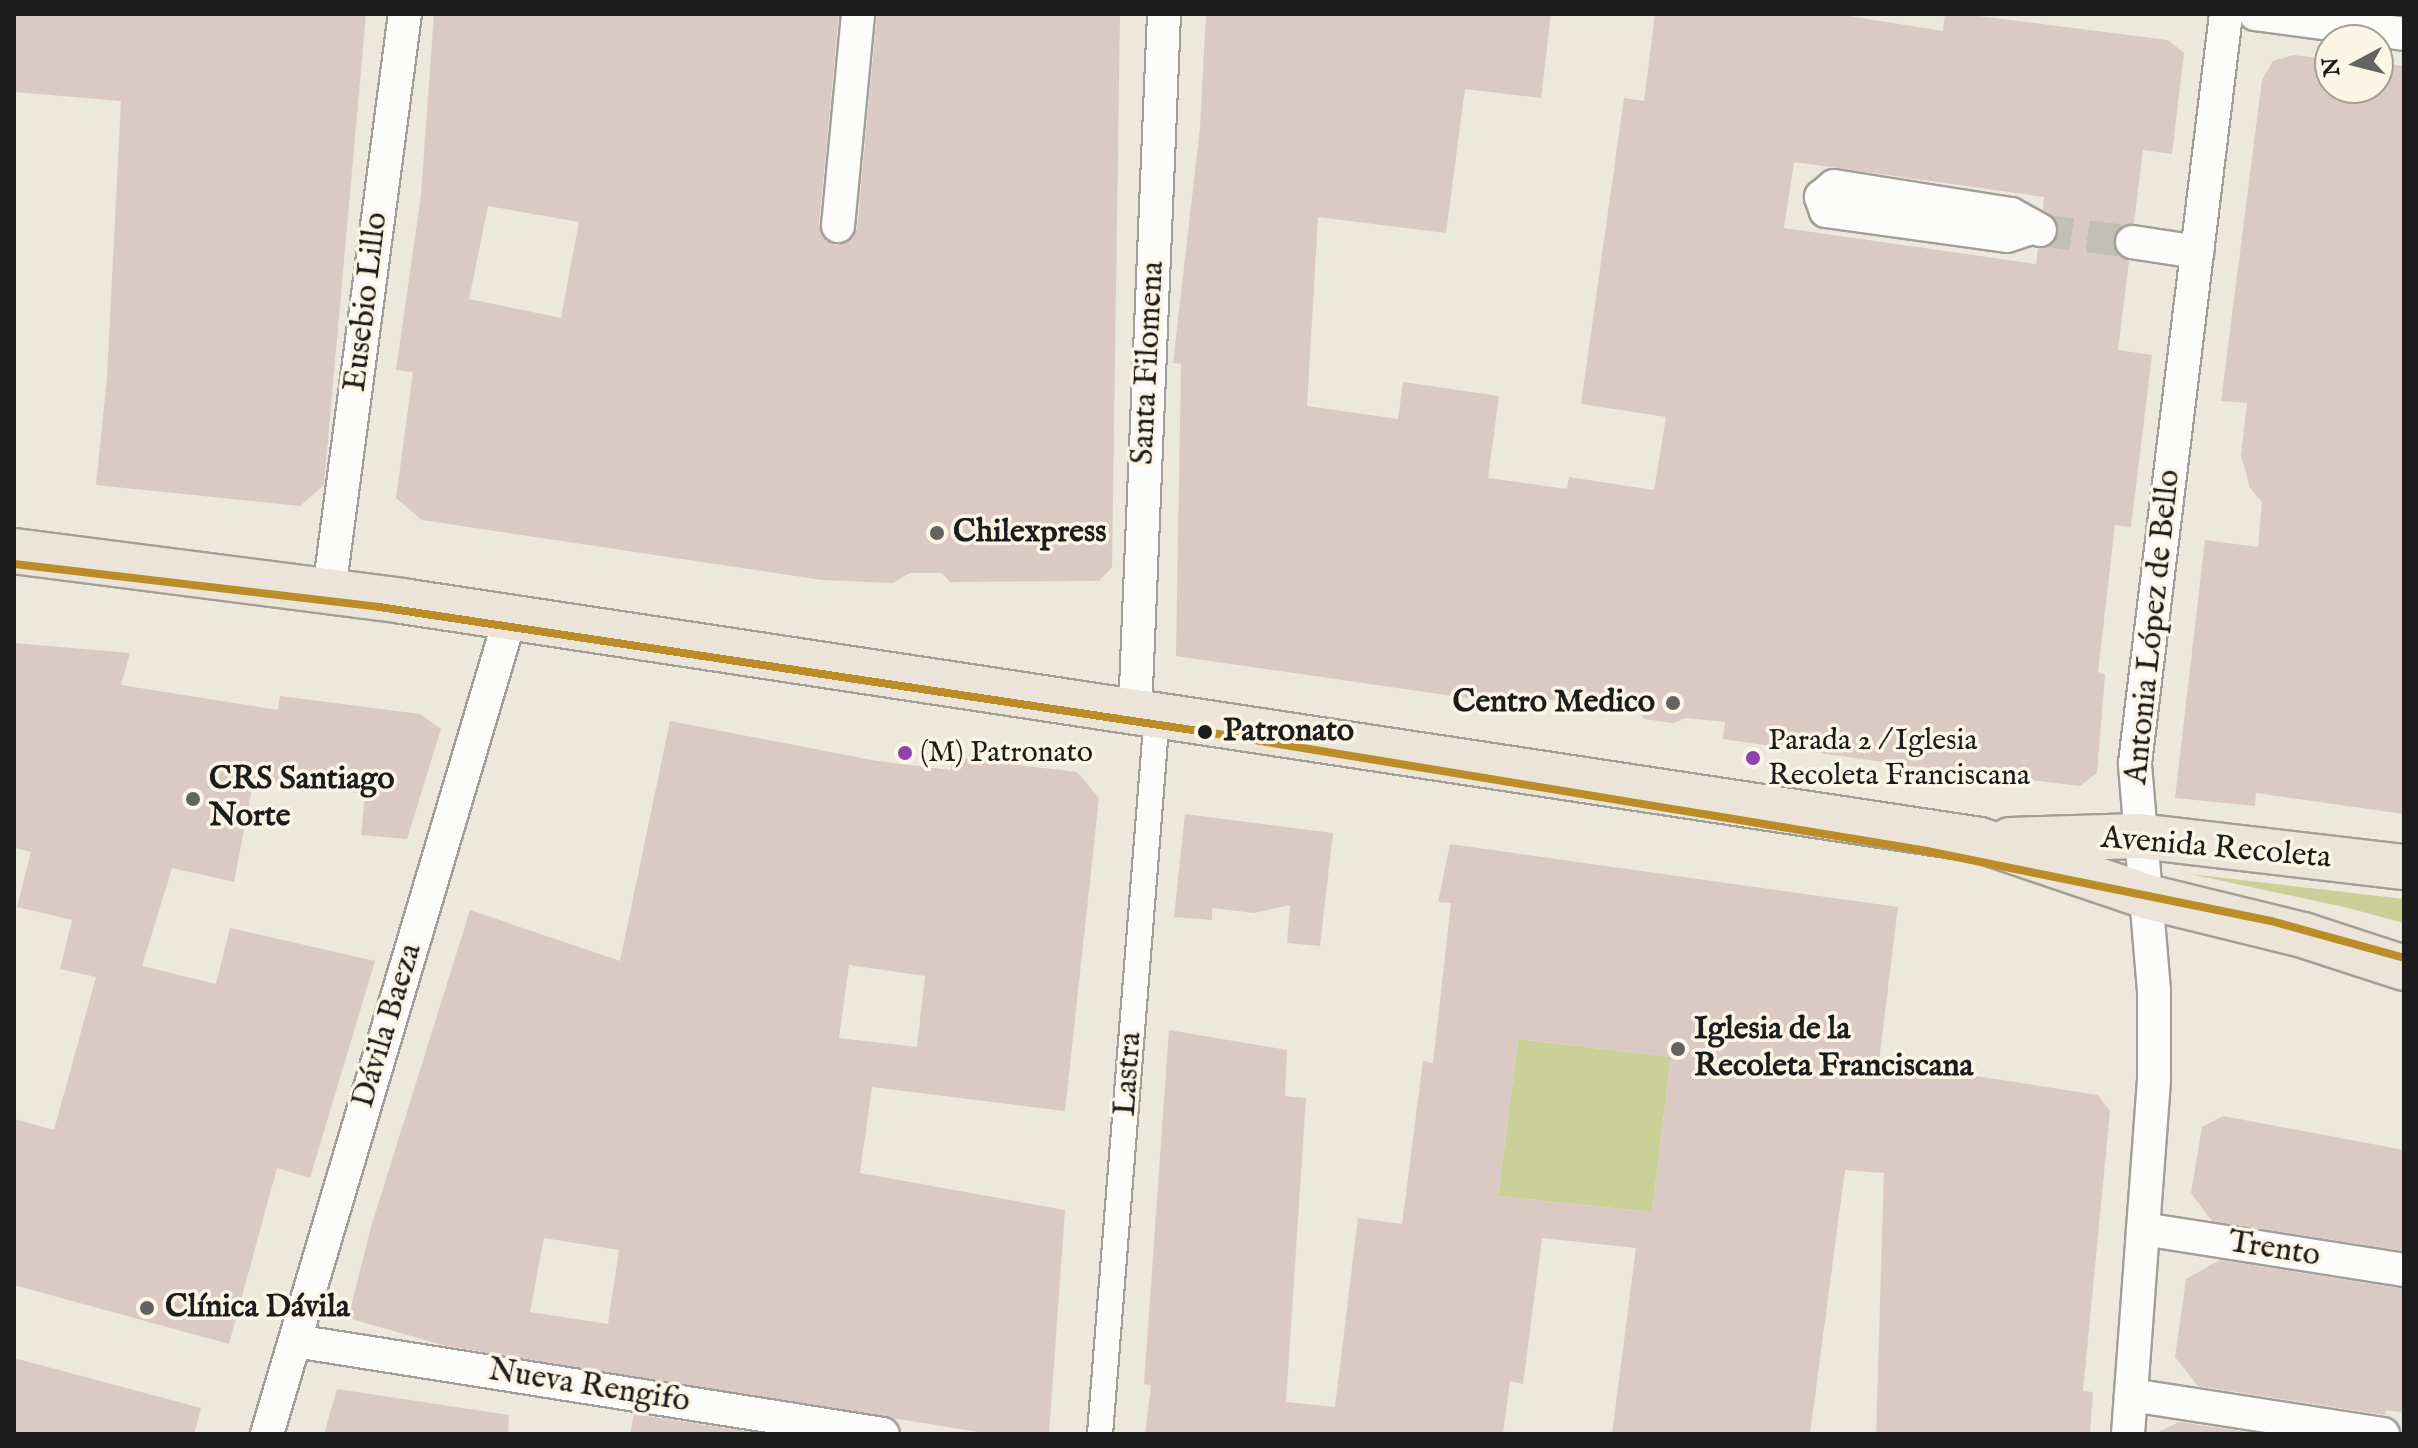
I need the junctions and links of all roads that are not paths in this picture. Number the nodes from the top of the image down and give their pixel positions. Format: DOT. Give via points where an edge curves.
graph roads {
  1 [pos="405,14"];
  2 [pos="858,14"];
  3 [pos="1164,14"];
  4 [pos="2226,14"];
  5 [pos="2255,14"];
  6 [pos="2404,34"];
  7 [pos="838,226"];
  8 [pos="2035,229"];
  9 [pos="2132,242"];
  10 [pos="2197,252"];
  11 [pos="14,551"];
  12 [pos="329,591"];
  13 [pos="510,618"];
  14 [pos="1146,713"];
  15 [pos="2139,836"];
  16 [pos="1980,840"];
  17 [pos="2404,867"];
  18 [pos="2148,897"];
  19 [pos="2404,968"];
  20 [pos="2143,1229"];
  21 [pos="2404,1270"];
  22 [pos="295,1341"];
  23 [pos="2131,1395"];
  24 [pos="267,1434"];
  25 [pos="883,1434"];
  26 [pos="1100,1434"];
  27 [pos="2128,1434"];
  28 [pos="2383,1434"];
  1 -- 12 [label="street, Eusebio Lillo"];
  2 -- 7 [label="street"];
  3 -- 14 [label="street, Santa Filomena"];
  4 -- 10 [label="street, Antonia López de Bello"];
  5 -- 6 [label="street"];
  8 -- 8 [label="street" via="2011,214 1834,186 1821,197 1826,211 2007,236"];
  9 -- 10 [label="street"];
  10 -- 15 [label="street, Antonia López de Bello" via="2135,763"];
  11 -- 12 [label="main road, Avenida Recoleta"];
  12 -- 13 [label="main road, Avenida Recoleta"];
  13 -- 14 [label="main road, Avenida Recoleta"];
  13 -- 22 [label="street, Dávila Baeza"];
  14 -- 16 [label="main road, Avenida Recoleta"];
  14 -- 26 [label="street, Lastra"];
  15 -- 16 [label="main road, Avenida Recoleta"];
  15 -- 17 [label="main road, Avenida Recoleta"];
  15 -- 18 [label="street, Antonia López de Bello"];
  16 -- 18 [label="main road, Avenida Recoleta"];
  18 -- 19 [label="main road, Avenida Recoleta" via="2303,935"];
  18 -- 20 [label="street, Antonia López de Bello" via="2154,1079"];
  20 -- 21 [label="street, Trento"];
  20 -- 23 [label="street, Antonia López de Bello"];
  22 -- 24 [label="street, Dávila Baeza"];
  22 -- 25 [label="street, Nueva Rengifo"];
  23 -- 27 [label="street, Antonia López de Bello"];
  23 -- 28 [label="street"];
}
